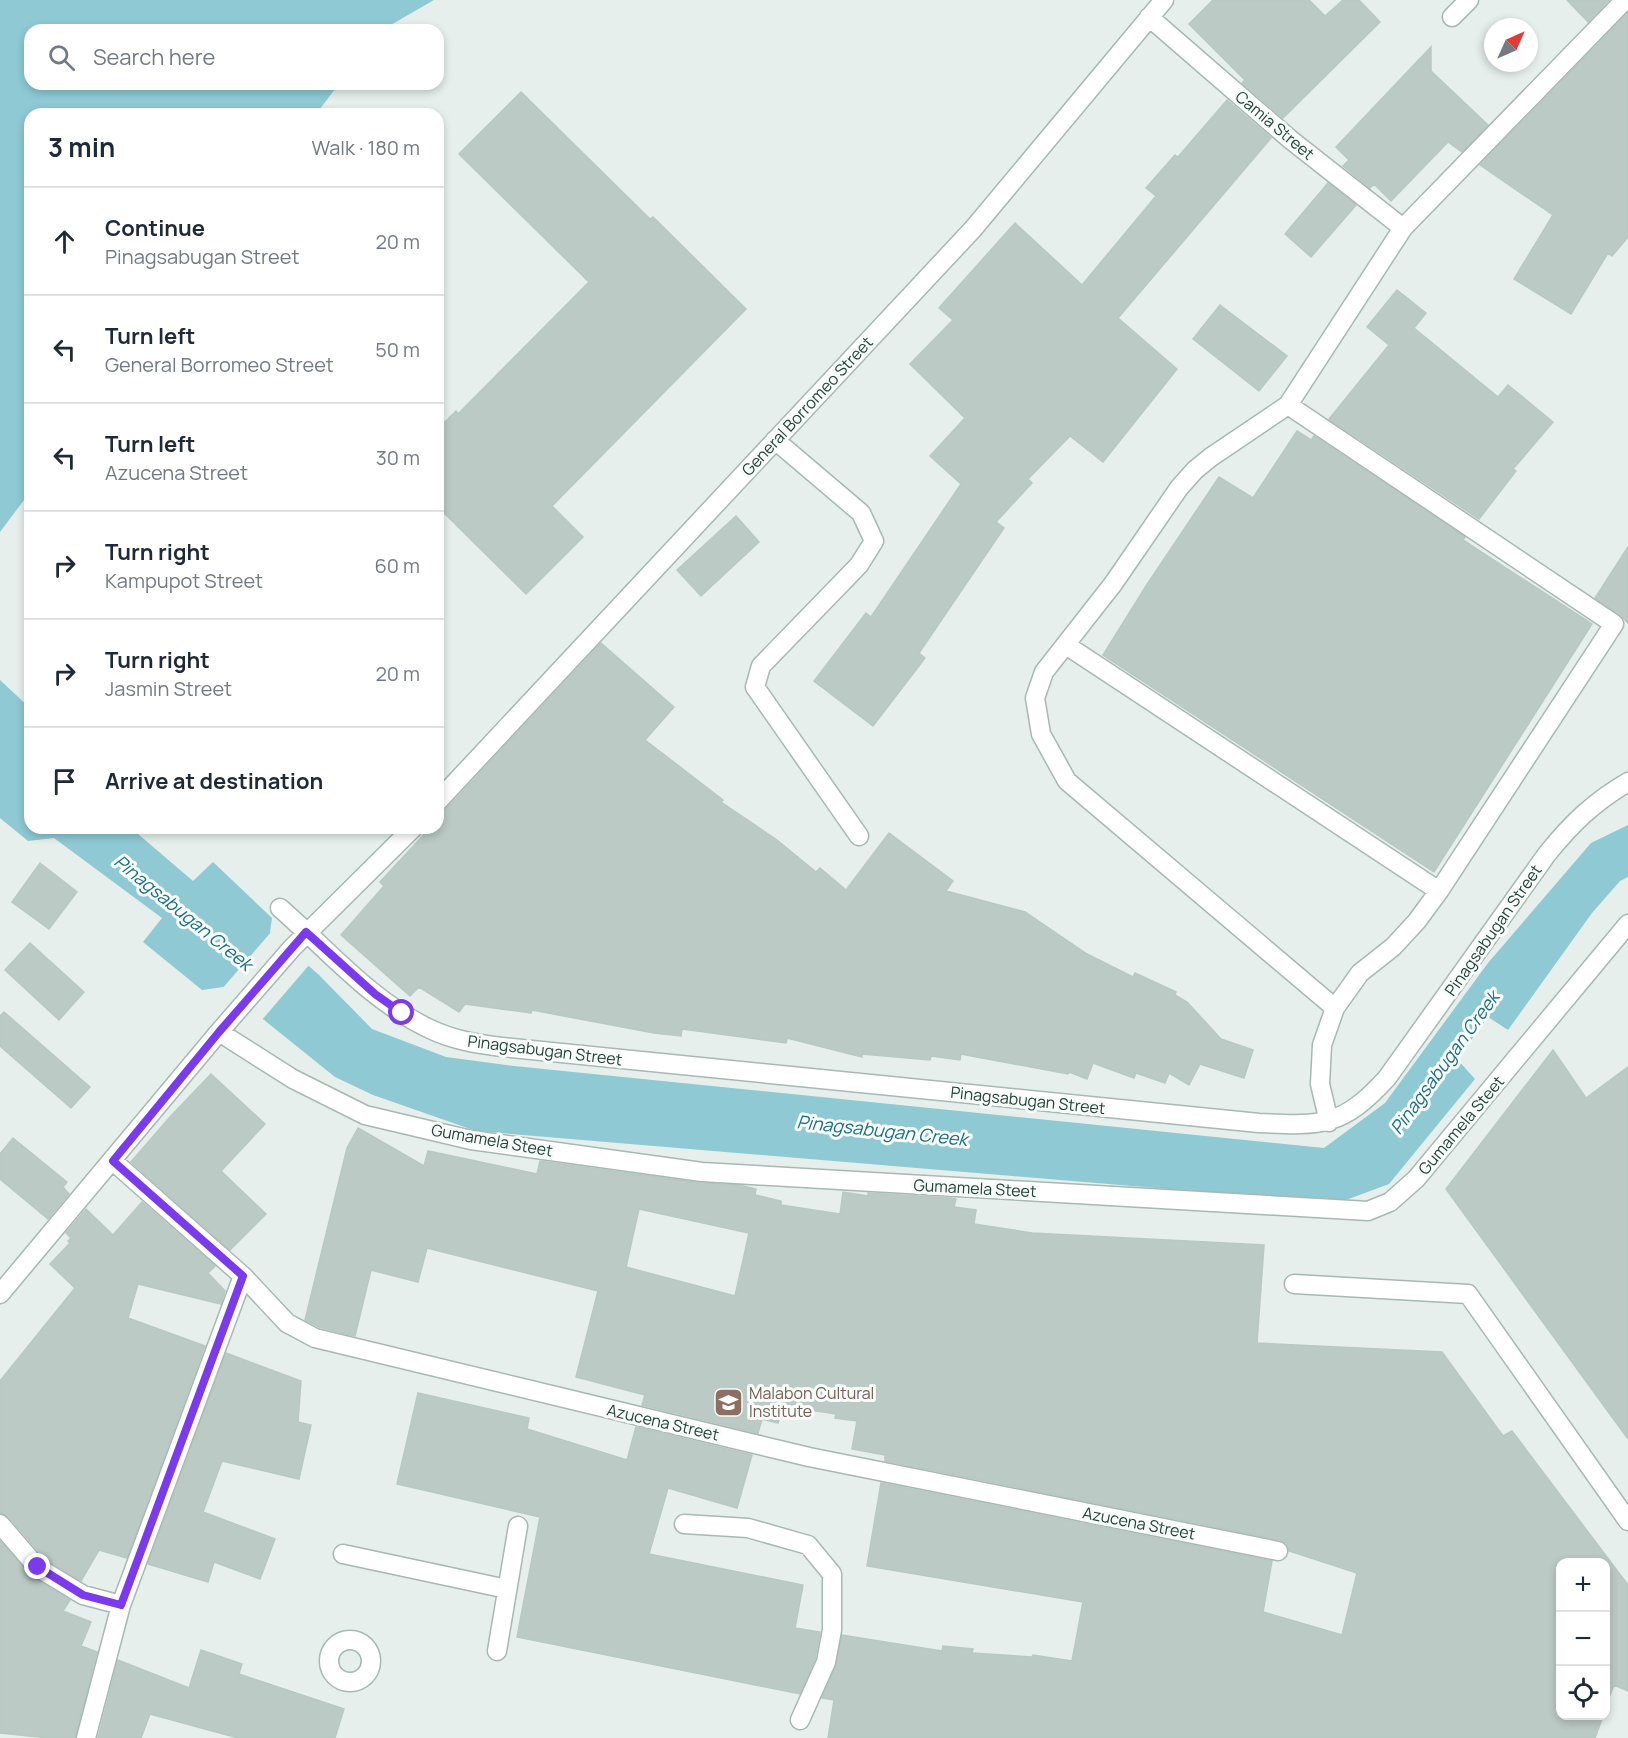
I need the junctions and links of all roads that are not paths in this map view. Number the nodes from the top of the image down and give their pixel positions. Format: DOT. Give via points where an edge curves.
graph roads {
  1 [pos="1164,0"];
  2 [pos="1469,0"];
  3 [pos="1625,0"];
  4 [pos="1149,17"];
  5 [pos="1452,17"];
  6 [pos="1404,228"];
  7 [pos="1288,405"];
  8 [pos="775,440"];
  9 [pos="1066,645"];
  10 [pos="1628,782"];
  11 [pos="444,795"];
  12 [pos="407,834"];
  13 [pos="859,836"];
  14 [pos="1439,891"];
  15 [pos="280,908"];
  16 [pos="1628,924"];
  17 [pos="306,932"];
  18 [pos="1335,1008"];
  19 [pos="219,1032"];
  20 [pos="1329,1122"];
  21 [pos="113,1161"];
  22 [pos="243,1276"];
  23 [pos="1294,1284"];
  24 [pos="0,1294"];
  25 [pos="1628,1521"];
  26 [pos="0,1524"];
  27 [pos="684,1524"];
  28 [pos="518,1526"];
  29 [pos="1278,1551"];
  30 [pos="343,1554"];
  31 [pos="507,1589"];
  32 [pos="121,1605"];
  33 [pos="497,1651"];
  34 [pos="800,1720"];
  35 [pos="86,1738"];
  1 -- 4 [label="street, General Borromeo Street"];
  2 -- 5 [label="street"];
  3 -- 6 [label="street"];
  4 -- 6 [label="street, Camia Street" via="1291,140"];
  4 -- 8 [label="street, General Borromeo Street" via="973,229"];
  6 -- 7 [label="street"];
  7 -- 9 [label="street" via="1195,470"];
  7 -- 14 [label="street" via="1614,624"];
  8 -- 11 [label="street, General Borromeo Street"];
  8 -- 13 [label="street" via="861,513 874,541 859,565 761,666 755,687"];
  9 -- 14 [label="street"];
  9 -- 18 [label="street" via="1044,672 1035,698 1041,734 1067,781"];
  10 -- 20 [label="street, Pinagsabugan Street" via="1601,798 1547,854 1387,1078 1351,1112"];
  12 -- 17 [label="street"];
  14 -- 18 [label="street" via="1393,947 1360,973"];
  15 -- 17 [label="street, Pinagsabugan Street"];
  16 -- 19 [label="street, Gumamela Steet" via="1416,1179 1390,1202 1368,1211 702,1172 471,1140 365,1115 293,1079"];
  17 -- 19 [label="street"];
  17 -- 20 [label="street, Pinagsabugan Street" via="402,1013 431,1030 464,1041 1259,1123"];
  18 -- 20 [label="street" via="1322,1045 1320,1084"];
  19 -- 21 [label="street"];
  21 -- 22 [label="street, Azucena Street"];
  21 -- 24 [label="street"];
  22 -- 29 [label="street, Azucena Street" via="287,1323 315,1338 809,1457"];
  22 -- 32 [label="street"];
  23 -- 25 [label="street" via="1468,1294"];
  26 -- 32 [label="street" via="38,1567 83,1595"];
  27 -- 34 [label="street" via="748,1528 808,1545 832,1574 832,1630 826,1662"];
  28 -- 31 [label="street"];
  30 -- 31 [label="street"];
  31 -- 33 [label="street"];
  32 -- 35 [label="street"];
}
